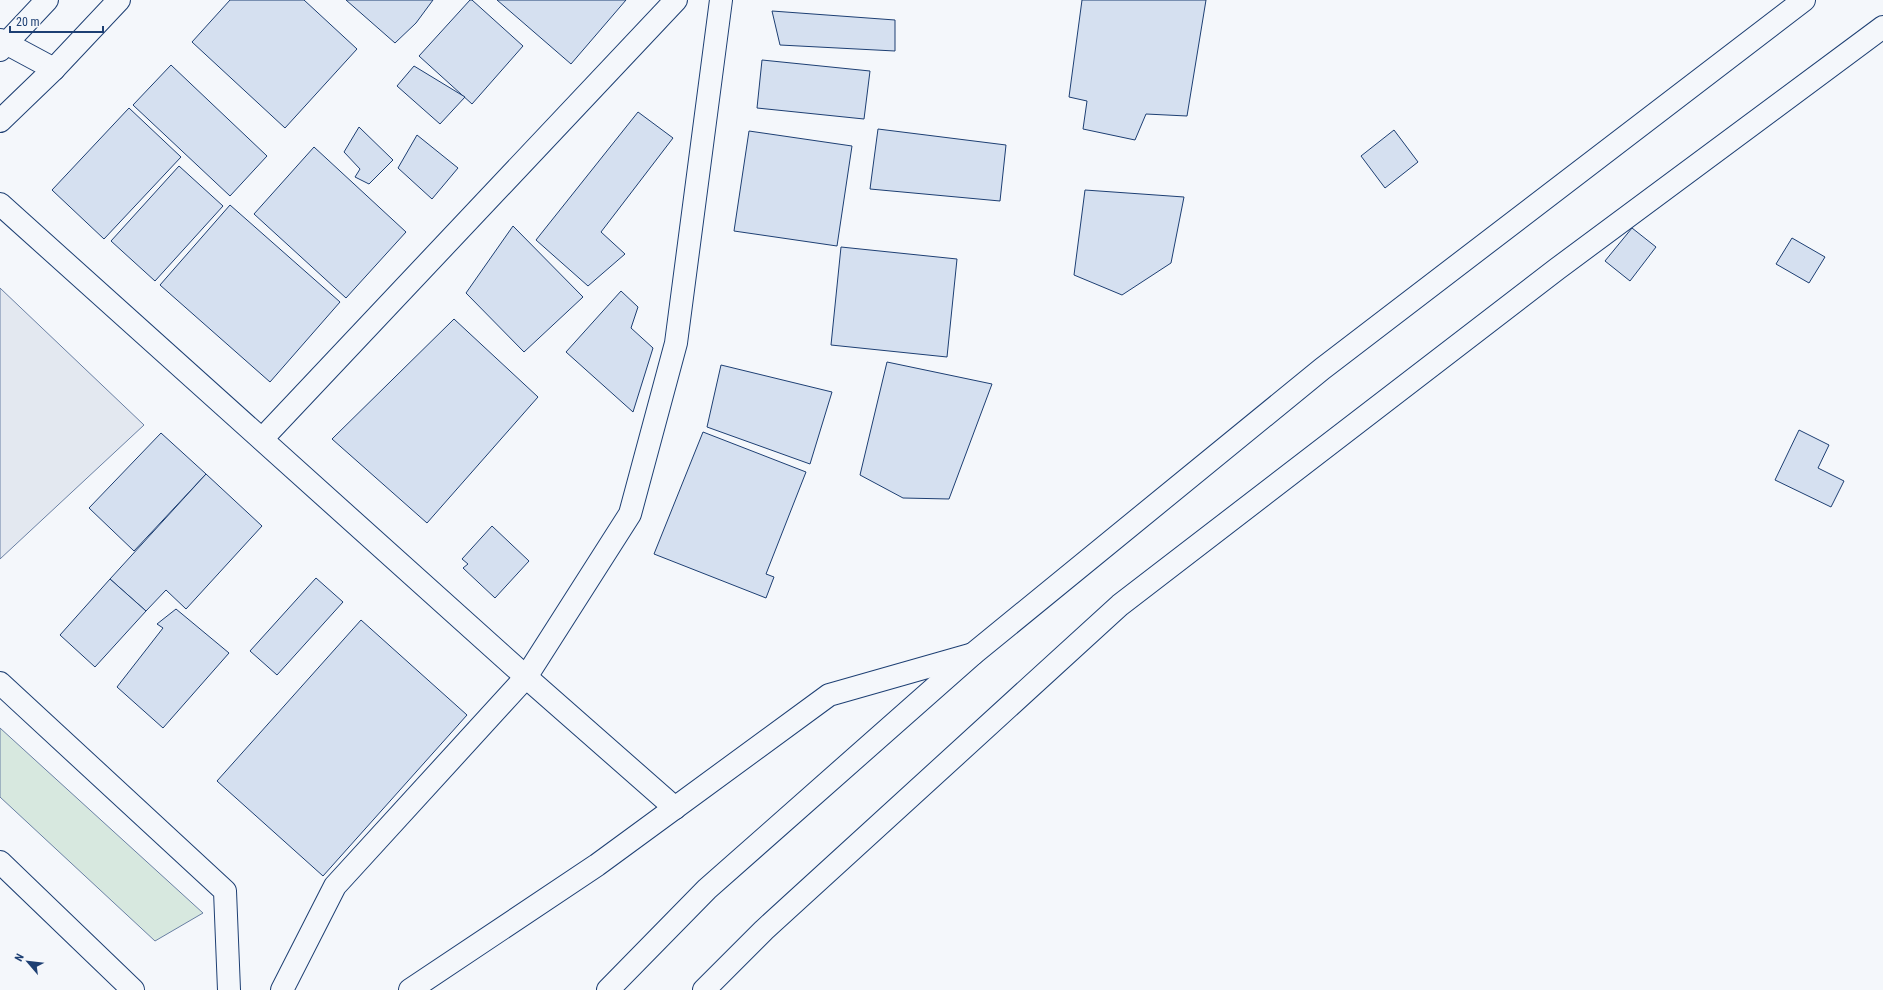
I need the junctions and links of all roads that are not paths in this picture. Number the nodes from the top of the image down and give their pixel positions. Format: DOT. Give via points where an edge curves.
graph roads {
  1 [pos="47,0"];
  2 [pos="119,0"];
  3 [pos="676,0"];
  4 [pos="721,0"];
  5 [pos="1804,0"];
  6 [pos="1883,27"];
  7 [pos="2,44"];
  8 [pos="54,69"];
  9 [pos="0,121"];
  10 [pos="0,204"];
  11 [pos="262,439"];
  12 [pos="972,654"];
  13 [pos="526,677"];
  14 [pos="0,683"];
  15 [pos="675,808"];
  16 [pos="0,862"];
  17 [pos="133,990"];
  18 [pos="229,990"];
  19 [pos="282,990"];
  20 [pos="410,990"];
  21 [pos="608,990"];
  22 [pos="704,990"];
  1 -- 7 [label="main road"];
  2 -- 8 [label="main road"];
  3 -- 11 [label="main road"];
  4 -- 13 [label="main road" via="676,343 630,514"];
  5 -- 12 [label="main road" via="1322,369"];
  6 -- 22 [label="main road" via="1557,269 1120,605 764,930"];
  7 -- 8 [label="main road"];
  8 -- 9 [label="main road"];
  10 -- 11 [label="main road"];
  11 -- 13 [label="main road"];
  12 -- 15 [label="main road" via="829,695"];
  12 -- 21 [label="main road" via="707,889"];
  13 -- 15 [label="main road"];
  13 -- 19 [label="main road" via="335,886"];
  14 -- 18 [label="main road" via="225,891"];
  15 -- 20 [label="main road" via="597,865"];
  16 -- 17 [label="main road"];
}
